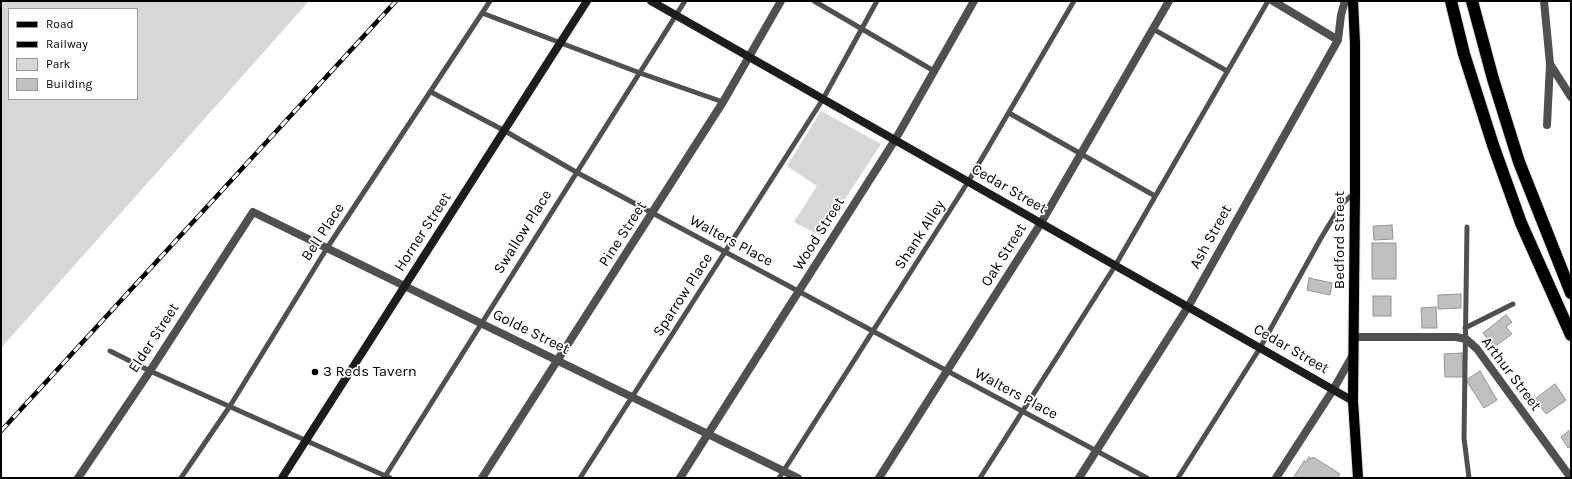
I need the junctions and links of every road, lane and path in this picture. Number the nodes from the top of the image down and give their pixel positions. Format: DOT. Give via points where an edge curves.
graph roads {
  1 [pos="490,1"];
  2 [pos="587,1"];
  3 [pos="651,1"];
  4 [pos="685,1"];
  5 [pos="781,1"];
  6 [pos="814,1"];
  7 [pos="876,1"];
  8 [pos="974,1"];
  9 [pos="1074,1"];
  10 [pos="1169,1"];
  11 [pos="1268,1"];
  12 [pos="1273,1"];
  13 [pos="1348,1"];
  14 [pos="1353,1"];
  15 [pos="1451,1"];
  16 [pos="1472,1"];
  17 [pos="1544,1"];
  18 [pos="482,13"];
  19 [pos="676,16"];
  20 [pos="862,28"];
  21 [pos="1153,29"];
  22 [pos="1338,40"];
  23 [pos="561,43"];
  24 [pos="750,57"];
  25 [pos="1550,64"];
  26 [pos="934,71"];
  27 [pos="1227,71"];
  28 [pos="640,73"];
  29 [pos="431,92"];
  30 [pos="1571,97"];
  31 [pos="822,99"];
  32 [pos="723,102"];
  33 [pos="1009,113"];
  34 [pos="1547,125"];
  35 [pos="505,131"];
  36 [pos="895,140"];
  37 [pos="1081,154"];
  38 [pos="576,172"];
  39 [pos="968,182"];
  40 [pos="1355,192"];
  41 [pos="1155,196"];
  42 [pos="253,212"];
  43 [pos="654,213"];
  44 [pos="1041,223"];
  45 [pos="1466,227"];
  46 [pos="327,248"];
  47 [pos="725,252"];
  48 [pos="1115,266"];
  49 [pos="405,286"];
  50 [pos="799,291"];
  51 [pos="1571,293"];
  52 [pos="1513,304"];
  53 [pos="1188,307"];
  54 [pos="480,323"];
  55 [pos="1465,328"];
  56 [pos="873,330"];
  57 [pos="1571,335"];
  58 [pos="1355,337"];
  59 [pos="1466,339"];
  60 [pos="1260,348"];
  61 [pos="110,351"];
  62 [pos="1354,352"];
  63 [pos="557,360"];
  64 [pos="150,371"];
  65 [pos="948,371"];
  66 [pos="1333,390"];
  67 [pos="632,397"];
  68 [pos="1353,402"];
  69 [pos="230,406"];
  70 [pos="1023,412"];
  71 [pos="708,434"];
  72 [pos="306,440"];
  73 [pos="1096,451"];
  74 [pos="781,474"];
  75 [pos="1570,476"];
  76 [pos="386,477"];
  77 [pos="78,478"];
  78 [pos="181,478"];
  79 [pos="282,478"];
  80 [pos="482,478"];
  81 [pos="580,478"];
  82 [pos="680,478"];
  83 [pos="798,478"];
  84 [pos="879,478"];
  85 [pos="980,478"];
  86 [pos="1079,478"];
  87 [pos="1147,478"];
  88 [pos="1178,478"];
  89 [pos="1276,478"];
  90 [pos="1358,478"];
  91 [pos="1469,478"];
  1 -- 18 [label="lane, Bell Place"];
  2 -- 23 [label="street, Horner Street"];
  3 -- 19 [label="street, Cedar Street"];
  4 -- 19 [label="lane, Swallow Place"];
  5 -- 24 [label="street, Pine Street"];
  6 -- 20 [label="lane"];
  7 -- 20 [label="lane, Sparrow Place"];
  8 -- 26 [label="street, Wood Street"];
  9 -- 33 [label="lane, Shank Alley"];
  10 -- 21 [label="street, Oak Street"];
  11 -- 27 [label="lane"];
  12 -- 22 [label="street"];
  13 -- 22 [label="street, Ash Street" via="1344,4 1341,15"];
  14 -- 40 [label="main road, Bedford Street"];
  15 -- 57 [label="highway" via="1464,54 1521,223"];
  16 -- 51 [label="highway" via="1519,162"];
  17 -- 25 [label="street"];
  18 -- 23 [label="lane"];
  18 -- 29 [label="lane, Bell Place"];
  19 -- 24 [label="street, Cedar Street"];
  19 -- 28 [label="lane, Swallow Place"];
  20 -- 26 [label="lane"];
  20 -- 31 [label="lane, Sparrow Place"];
  21 -- 27 [label="lane"];
  21 -- 37 [label="street, Oak Street"];
  22 -- 53 [label="street, Ash Street"];
  23 -- 28 [label="lane"];
  23 -- 35 [label="street, Horner Street"];
  24 -- 31 [label="street, Cedar Street"];
  24 -- 32 [label="street, Pine Street"];
  25 -- 30 [label="street"];
  25 -- 34 [label="street"];
  26 -- 36 [label="street, Wood Street"];
  27 -- 41 [label="lane"];
  28 -- 32 [label="lane"];
  28 -- 38 [label="lane, Swallow Place"];
  29 -- 35 [label="lane, Walters Place"];
  29 -- 46 [label="lane, Bell Place"];
  31 -- 36 [label="street, Cedar Street"];
  31 -- 47 [label="lane, Sparrow Place"];
  32 -- 43 [label="street, Pine Street"];
  33 -- 37 [label="lane"];
  33 -- 39 [label="lane, Shank Alley"];
  35 -- 38 [label="lane, Walters Place"];
  35 -- 49 [label="street, Horner Street"];
  36 -- 39 [label="street, Cedar Street"];
  36 -- 50 [label="street, Wood Street"];
  37 -- 41 [label="lane"];
  37 -- 44 [label="street, Oak Street"];
  38 -- 43 [label="lane, Walters Place"];
  38 -- 54 [label="lane, Swallow Place"];
  39 -- 44 [label="street, Cedar Street"];
  39 -- 56 [label="lane, Shank Alley"];
  40 -- 58 [label="main road, Bedford Street"];
  40 -- 60 [label="lane" via="1341,205"];
  41 -- 48 [label="lane"];
  42 -- 46 [label="street, Golde Street"];
  42 -- 64 [label="street, Elder Street"];
  43 -- 47 [label="lane, Walters Place"];
  43 -- 63 [label="street, Pine Street"];
  44 -- 48 [label="street, Cedar Street"];
  44 -- 65 [label="street, Oak Street"];
  45 -- 55 [label="lane"];
  46 -- 49 [label="street, Golde Street"];
  46 -- 69 [label="lane, Bell Place"];
  47 -- 50 [label="lane, Walters Place"];
  47 -- 67 [label="lane, Sparrow Place"];
  48 -- 53 [label="street, Cedar Street"];
  48 -- 70 [label="lane"];
  49 -- 54 [label="street, Golde Street"];
  49 -- 72 [label="street, Horner Street"];
  50 -- 56 [label="lane, Walters Place"];
  50 -- 71 [label="street, Wood Street"];
  52 -- 55 [label="lane"];
  53 -- 60 [label="street, Cedar Street"];
  53 -- 73 [label="street, Ash Street"];
  54 -- 63 [label="street, Golde Street"];
  54 -- 76 [label="lane, Swallow Place"];
  55 -- 59 [label="lane"];
  56 -- 65 [label="lane, Walters Place"];
  56 -- 74 [label="lane, Shank Alley"];
  58 -- 59 [label="street, Arthur Street"];
  58 -- 62 [label="main road, Bedford Street"];
  59 -- 75 [label="street, Arthur Street" via="1477,349"];
  59 -- 91 [label="lane" via="1464,438"];
  60 -- 66 [label="street, Cedar Street"];
  60 -- 88 [label="lane"];
  61 -- 64 [label="lane"];
  62 -- 66 [label="street"];
  62 -- 68 [label="main road, Bedford Street"];
  63 -- 67 [label="street, Golde Street"];
  63 -- 80 [label="street, Pine Street"];
  64 -- 69 [label="lane"];
  64 -- 77 [label="street, Elder Street"];
  65 -- 70 [label="lane, Walters Place"];
  65 -- 84 [label="street, Oak Street"];
  66 -- 68 [label="street, Cedar Street"];
  66 -- 89 [label="street"];
  67 -- 71 [label="street, Golde Street"];
  67 -- 81 [label="lane, Sparrow Place"];
  68 -- 90 [label="main road, Bedford Street"];
  69 -- 72 [label="lane"];
  69 -- 78 [label="lane, Bell Place"];
  70 -- 73 [label="lane, Walters Place"];
  70 -- 85 [label="lane"];
  71 -- 74 [label="street, Golde Street"];
  71 -- 82 [label="street, Wood Street"];
  72 -- 76 [label="lane"];
  72 -- 79 [label="street, Horner Street"];
  73 -- 86 [label="street, Ash Street"];
  73 -- 87 [label="lane, Walters Place"];
  74 -- 83 [label="street, Golde Street"];
}
